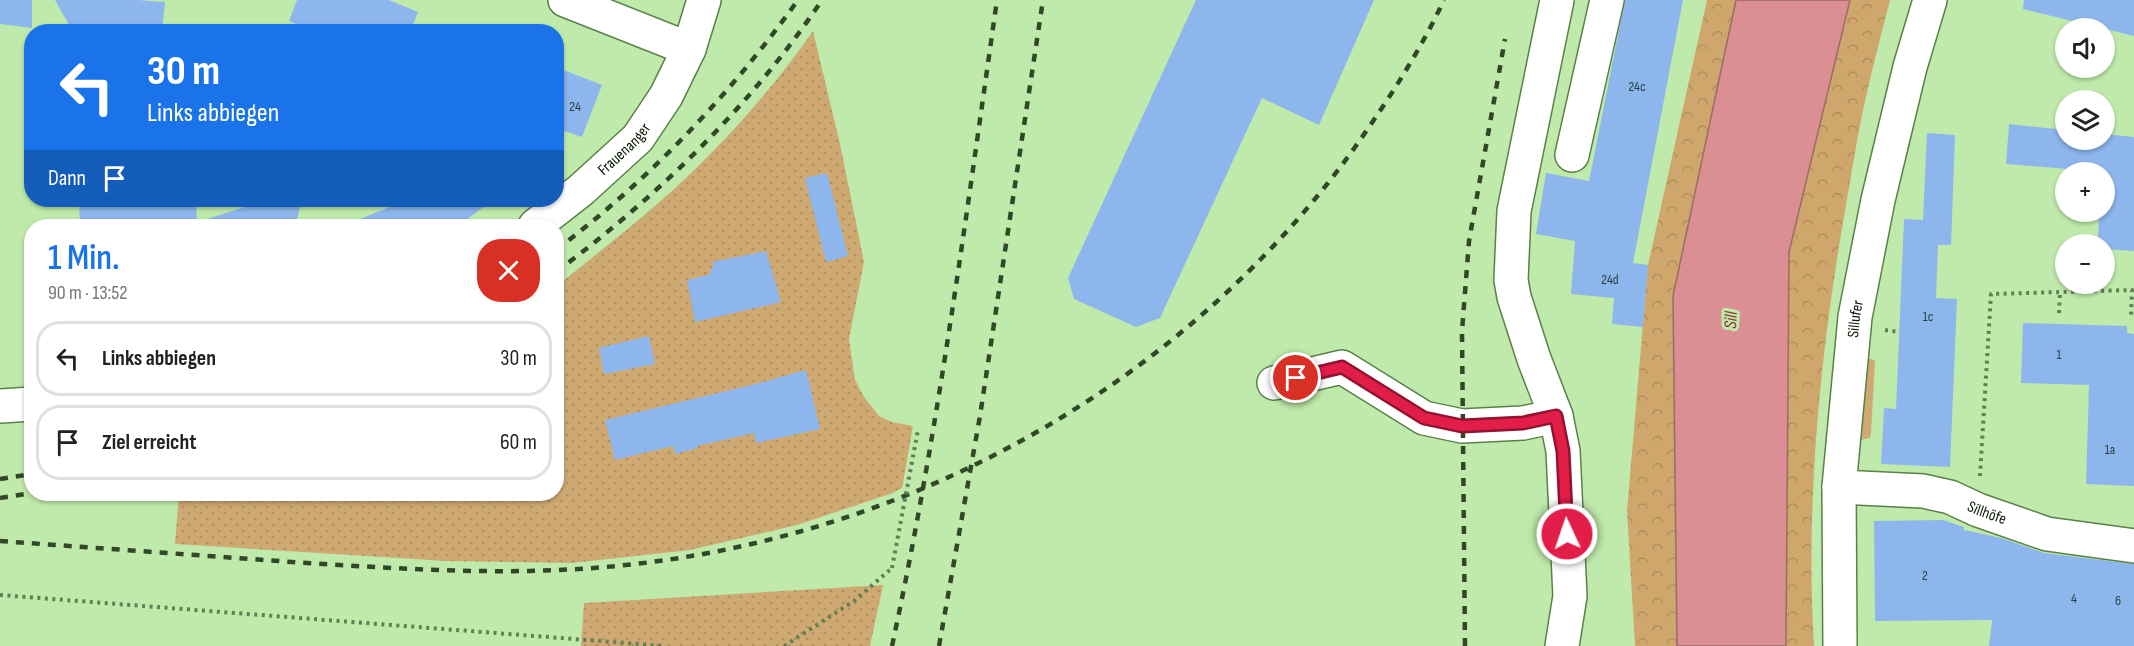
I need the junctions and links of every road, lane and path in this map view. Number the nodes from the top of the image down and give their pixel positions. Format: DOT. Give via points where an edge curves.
graph roads {
  1 [pos="565,0"];
  2 [pos="704,0"];
  3 [pos="1557,0"];
  4 [pos="1607,0"];
  5 [pos="1930,0"];
  6 [pos="689,49"];
  7 [pos="1572,155"];
  8 [pos="564,203"];
  9 [pos="559,207"];
  10 [pos="544,219"];
  11 [pos="2115,290"];
  12 [pos="2055,292"];
  13 [pos="2060,294"];
  14 [pos="2059,313"];
  15 [pos="2131,317"];
  16 [pos="1883,330"];
  17 [pos="1899,332"];
  18 [pos="1274,383"];
  19 [pos="24,404"];
  20 [pos="0,406"];
  21 [pos="1556,416"];
  22 [pos="918,430"];
  23 [pos="1839,487"];
  24 [pos="1978,510"];
  25 [pos="2134,546"];
  26 [pos="0,595"];
  27 [pos="665,646"];
  28 [pos="784,646"];
  29 [pos="1562,646"];
  30 [pos="1840,646"];
  1 -- 6 [label="street"];
  2 -- 6 [label="street, Frauenanger"];
  3 -- 21 [label="street" via="1514,211 1511,280"];
  4 -- 7 [label="street"];
  5 -- 23 [label="street, Sillufer" via="1878,200 1855,317"];
  6 -- 8 [label="street, Frauenanger" via="666,96 638,138"];
  9 -- 10 [label="street, Frauenanger"];
  11 -- 15 [label="path" via="2132,290"];
  12 -- 24 [label="path" via="1991,294"];
  13 -- 14 [label="path"];
  16 -- 17 [label="path"];
  18 -- 21 [label="street" via="1342,367 1424,418 1462,426 1523,423"];
  19 -- 20 [label="street"];
  21 -- 29 [label="street" via="1563,451 1570,596"];
  22 -- 28 [label="path, bridge" via="892,568 854,601"];
  23 -- 24 [label="street, Sillhöfe" via="1923,491 1950,497"];
  23 -- 30 [label="street, Sillufer"];
  24 -- 25 [label="street, Sillhöfe" via="2047,534"];
  26 -- 27 [label="path"];
}
